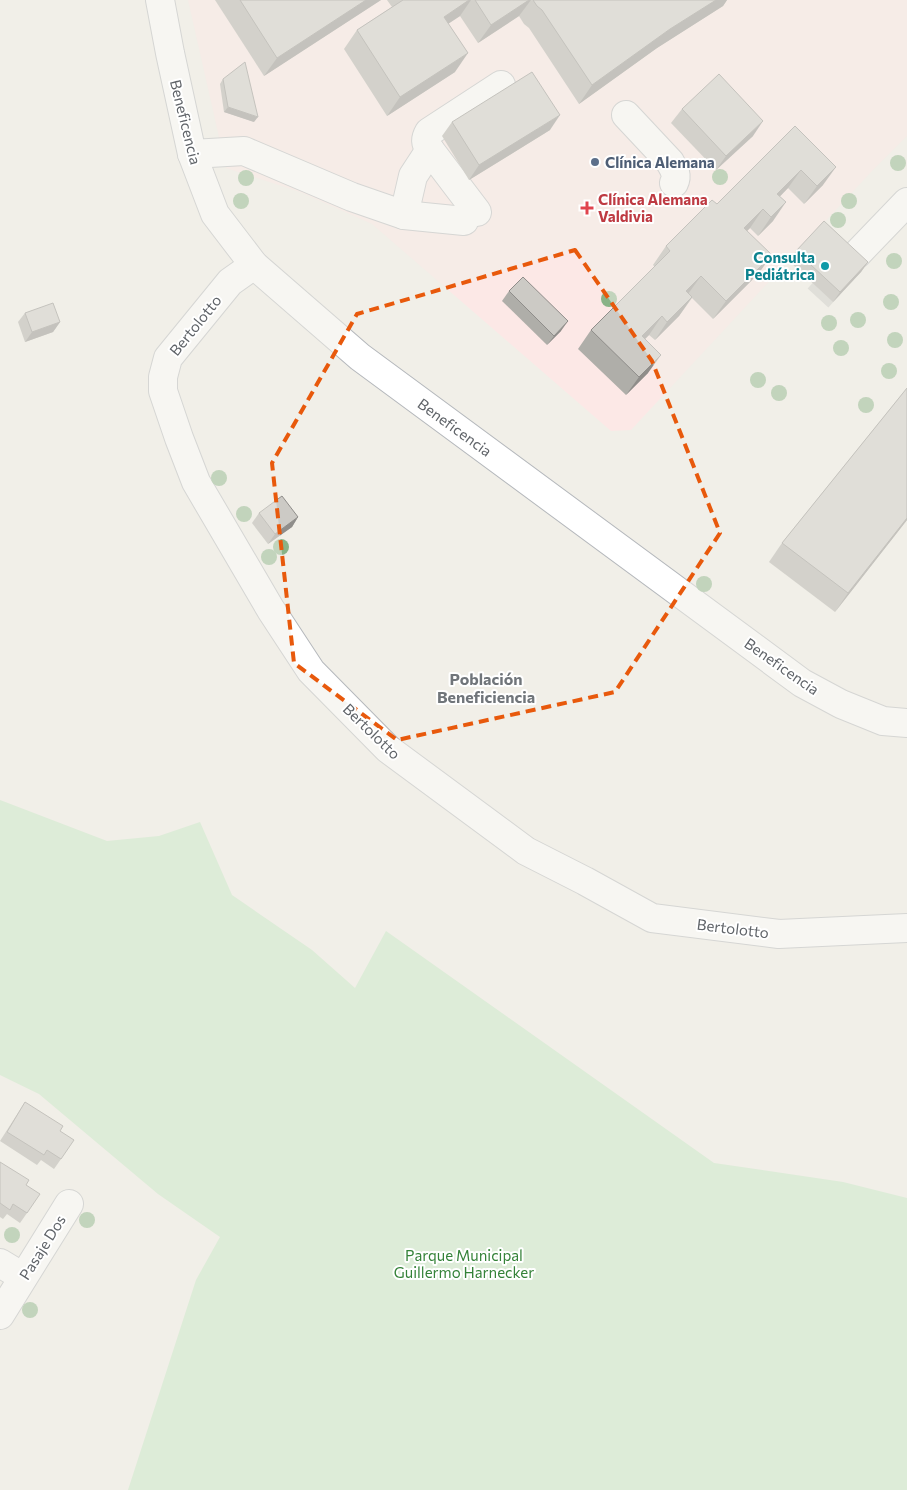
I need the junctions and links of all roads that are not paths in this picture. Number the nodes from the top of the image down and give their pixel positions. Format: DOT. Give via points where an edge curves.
graph roads {
  1 [pos="160,0"];
  2 [pos="501,85"];
  3 [pos="626,115"];
  4 [pos="430,150"];
  5 [pos="192,154"];
  6 [pos="674,183"];
  7 [pos="907,202"];
  8 [pos="404,215"];
  9 [pos="857,254"];
  10 [pos="254,265"];
  11 [pos="907,723"];
  12 [pos="907,928"];
  13 [pos="69,1204"];
  14 [pos="0,1263"];
  15 [pos="23,1277"];
  16 [pos="0,1315"];
  1 -- 5 [label="street, Beneficencia"];
  2 -- 4 [label="street" via="429,132 426,144"];
  3 -- 6 [label="street" via="675,169"];
  4 -- 8 [label="street" via="413,176"];
  4 -- 8 [label="street" via="470,217"];
  5 -- 8 [label="street" via="244,151 352,197"];
  5 -- 10 [label="street, Beneficencia" via="215,214"];
  7 -- 9 [label="street"];
  10 -- 11 [label="street, Beneficencia" via="360,357 802,683 883,721"];
  10 -- 12 [label="street, Bertolotto" via="230,282 168,358 163,391 196,482 271,610 312,671 388,749 526,851 652,918 779,934"];
  13 -- 15 [label="street, Pasaje Dos"];
  14 -- 15 [label="street"];
  15 -- 16 [label="street, Pasaje Dos"];
}
